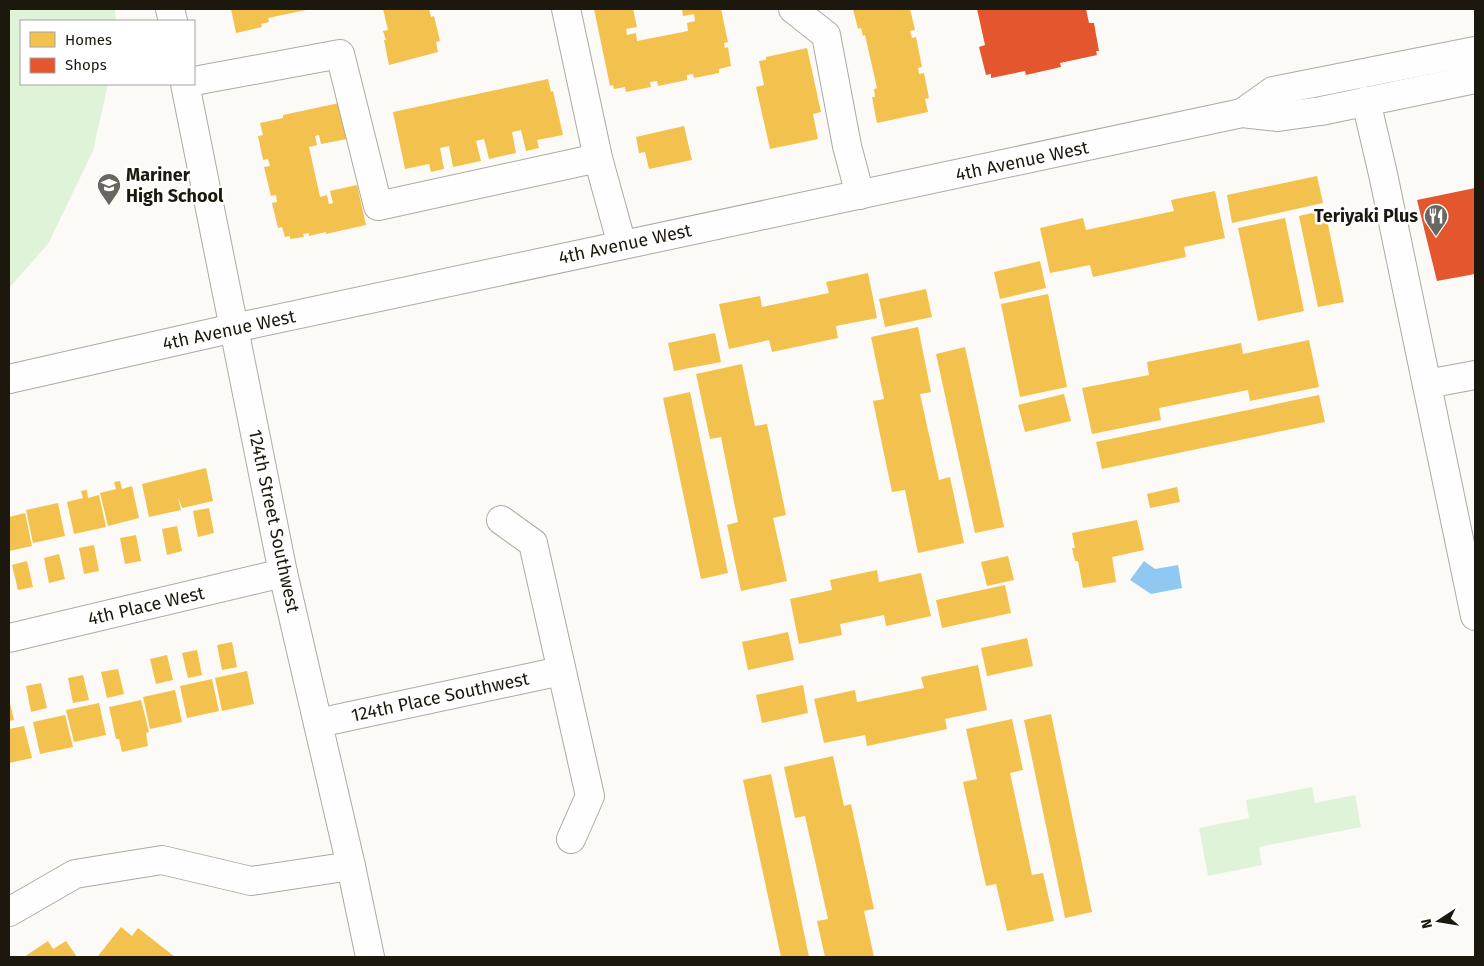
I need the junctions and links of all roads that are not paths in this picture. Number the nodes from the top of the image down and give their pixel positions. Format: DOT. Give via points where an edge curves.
graph roads {
  1 [pos="566,9"];
  2 [pos="793,9"];
  3 [pos="1475,51"];
  4 [pos="1475,79"];
  5 [pos="195,81"];
  6 [pos="185,85"];
  7 [pos="1366,101"];
  8 [pos="1242,113"];
  9 [pos="598,158"];
  10 [pos="860,195"];
  11 [pos="622,245"];
  12 [pos="234,328"];
  13 [pos="1475,375"];
  14 [pos="9,379"];
  15 [pos="1427,384"];
  16 [pos="501,520"];
  17 [pos="283,573"];
  18 [pos="1475,616"];
  19 [pos="9,638"];
  20 [pos="561,671"];
  21 [pos="318,723"];
  22 [pos="571,839"];
  23 [pos="351,866"];
  24 [pos="9,912"];
  25 [pos="370,957"];
  1 -- 9 [label="street"];
  2 -- 10 [label="street" via="826,35 847,146"];
  3 -- 8 [label="street, 4th Avenue West" via="1273,91"];
  4 -- 7 [label="street, 4th Avenue West"];
  5 -- 9 [label="street" via="340,54 378,206"];
  6 -- 12 [label="street, 124th Street Southwest"];
  7 -- 8 [label="street, 4th Avenue West" via="1278,117"];
  7 -- 15 [label="street"];
  8 -- 10 [label="street, 4th Avenue West"];
  9 -- 11 [label="street"];
  10 -- 11 [label="street, 4th Avenue West"];
  11 -- 12 [label="street, 4th Avenue West"];
  12 -- 14 [label="street, 4th Avenue West"];
  12 -- 17 [label="street, 124th Street Southwest"];
  13 -- 15 [label="street"];
  15 -- 18 [label="street"];
  16 -- 20 [label="street" via="533,543"];
  17 -- 19 [label="street, 4th Place West"];
  17 -- 21 [label="street, 124th Street Southwest"];
  20 -- 21 [label="street, 124th Place Southwest"];
  20 -- 22 [label="street" via="590,796"];
  21 -- 23 [label="street, 124th Street Southwest"];
  23 -- 24 [label="street" via="252,881 162,860 75,874"];
  23 -- 25 [label="street, 124th Street Southwest"];
}
